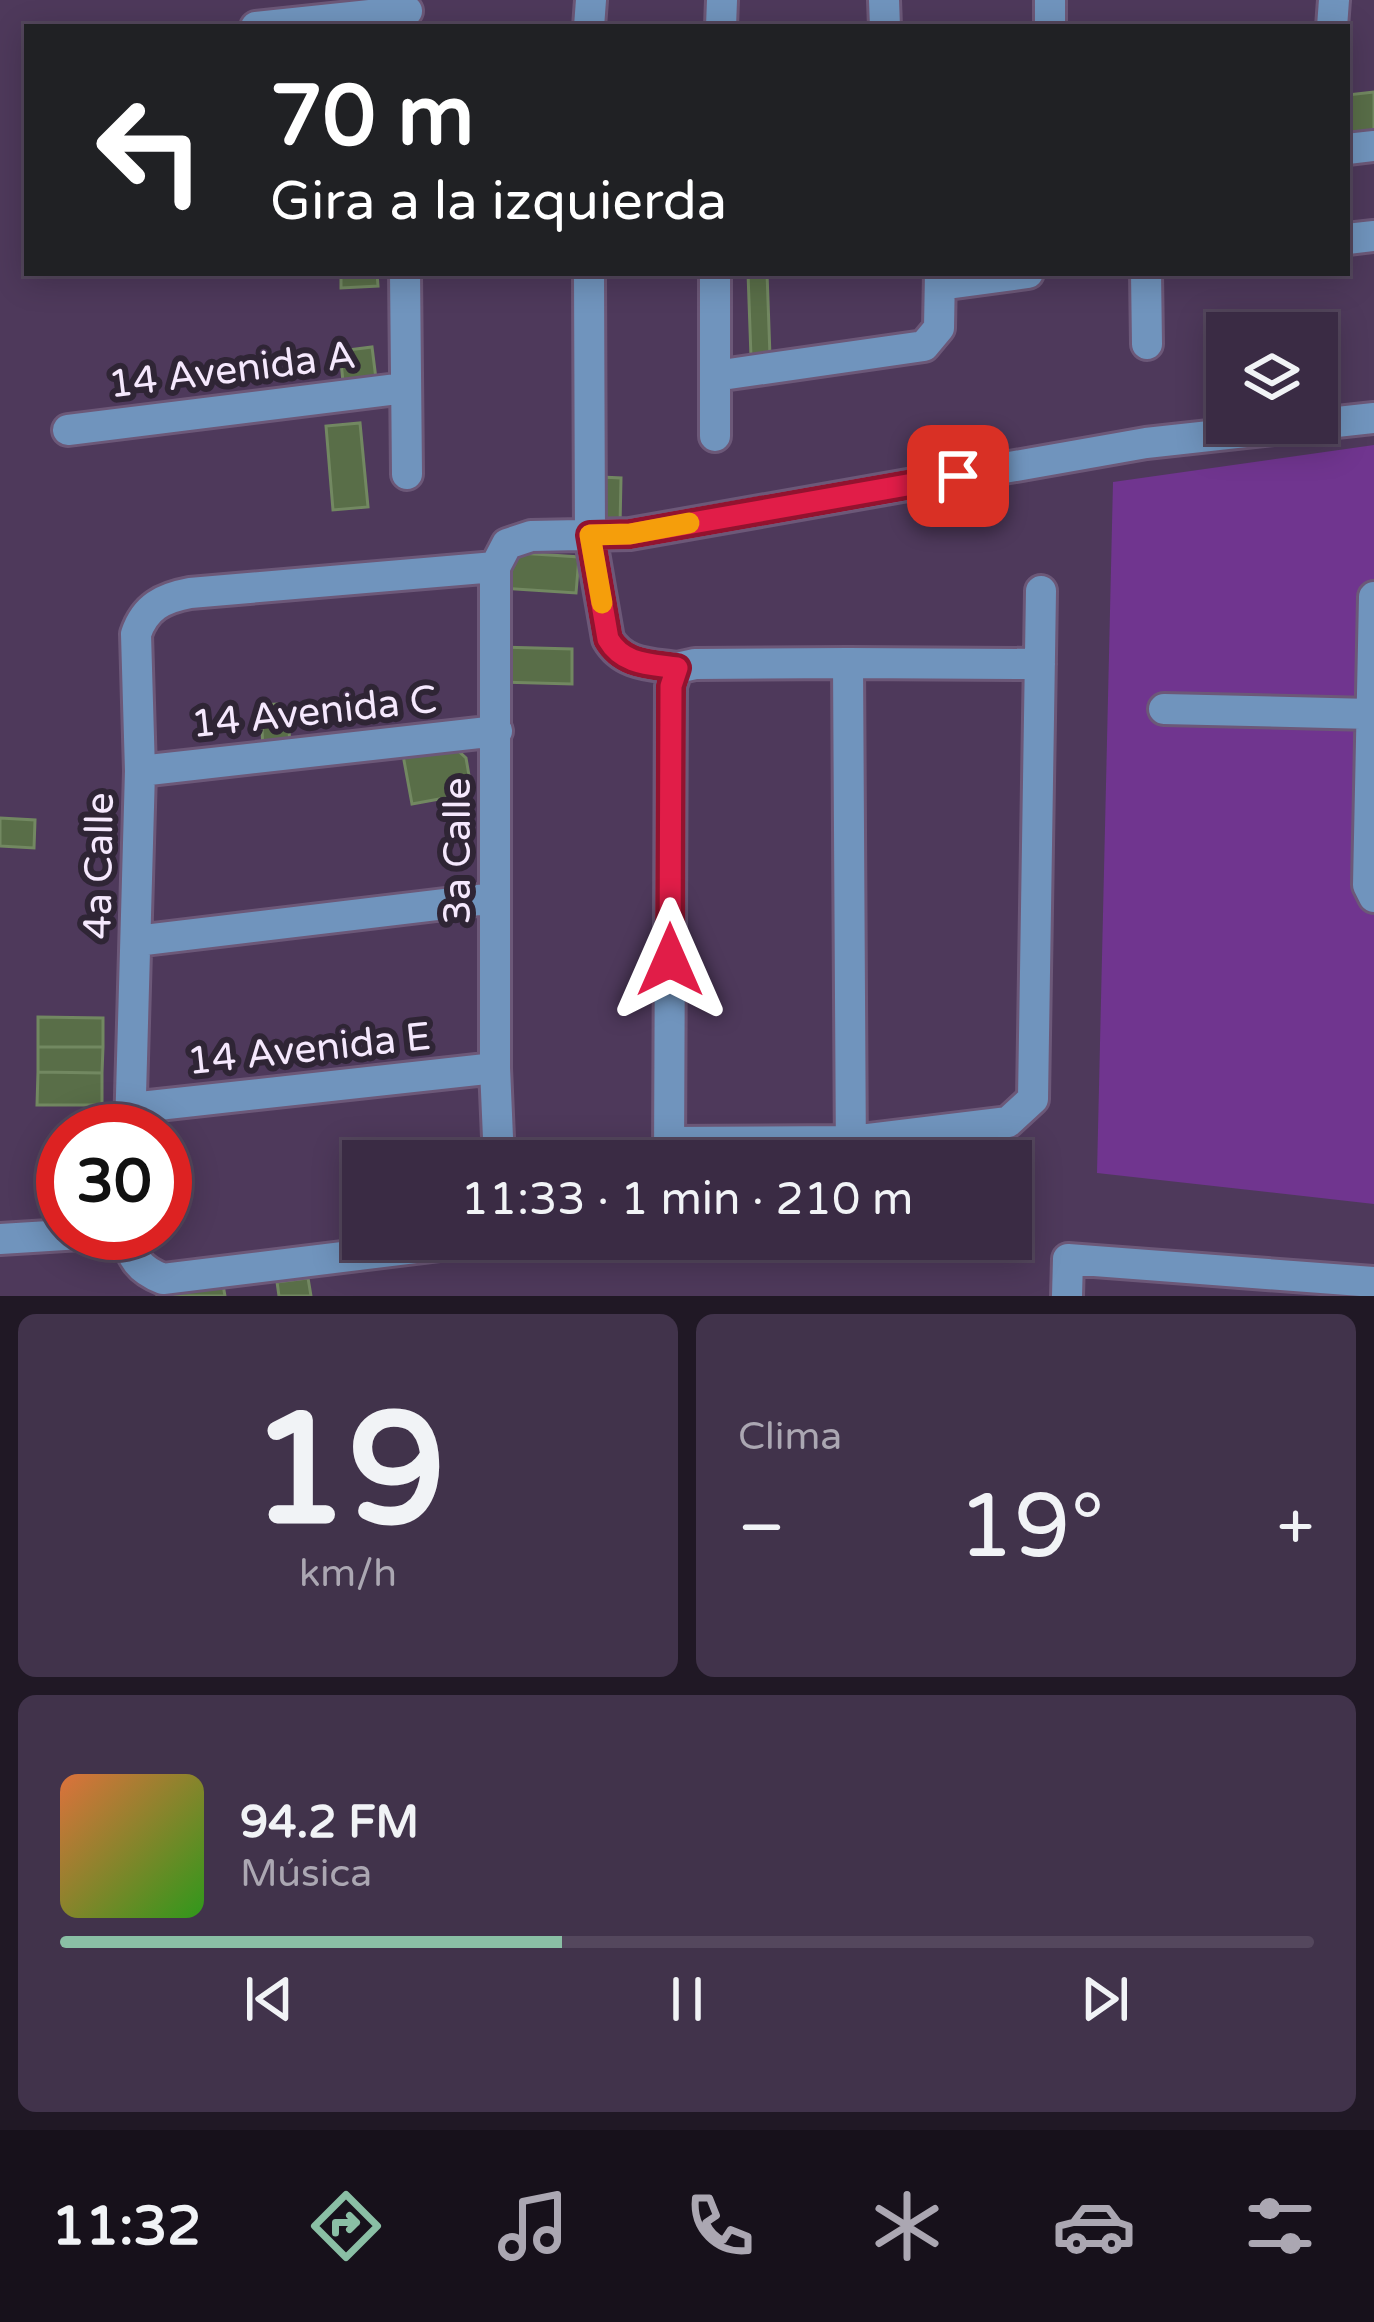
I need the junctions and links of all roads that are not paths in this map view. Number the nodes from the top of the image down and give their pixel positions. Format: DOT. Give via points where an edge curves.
graph roads {
  1 [pos="407,13"];
  2 [pos="288,24"];
  3 [pos="405,276"];
  4 [pos="589,276"];
  5 [pos="715,276"];
  6 [pos="984,276"];
  7 [pos="1146,276"];
  8 [pos="940,279"];
  9 [pos="1147,344"];
  10 [pos="715,376"];
  11 [pos="405,388"];
  12 [pos="1374,418"];
  13 [pos="68,430"];
  14 [pos="715,436"];
  15 [pos="407,474"];
  16 [pos="590,535"];
  17 [pos="501,556"];
  18 [pos="1041,592"];
  19 [pos="1374,597"];
  20 [pos="848,663"];
  21 [pos="1040,664"];
  22 [pos="677,668"];
  23 [pos="1164,709"];
  24 [pos="1371,714"];
  25 [pos="496,730"];
  26 [pos="140,771"];
  27 [pos="1374,897"];
  28 [pos="496,898"];
  29 [pos="136,940"];
  30 [pos="495,1068"];
  31 [pos="131,1104"];
  32 [pos="192,1111"];
  33 [pos="498,1140"];
  34 [pos="670,1140"];
  35 [pos="851,1140"];
  36 [pos="911,1140"];
  37 [pos="36,1236"];
  38 [pos="0,1238"];
  39 [pos="342,1257"];
  40 [pos="135,1260"];
  41 [pos="1374,1282"];
  42 [pos="1067,1296"];
  1 -- 2 [label="street"];
  3 -- 11 [label="street"];
  4 -- 16 [label="street"];
  5 -- 10 [label="street"];
  6 -- 8 [label="street"];
  7 -- 9 [label="street"];
  8 -- 10 [label="street" via="939,328 924,346"];
  10 -- 14 [label="street"];
  11 -- 13 [label="street, 14 Avenida A"];
  11 -- 15 [label="street"];
  12 -- 16 [label="street" via="1146,442"];
  16 -- 17 [label="street" via="531,536"];
  16 -- 22 [label="street" via="614,650"];
  17 -- 25 [label="street, 3a Calle"];
  17 -- 26 [label="street, 4a Calle" via="170,596 136,634"];
  18 -- 21 [label="street"];
  19 -- 24 [label="street"];
  20 -- 21 [label="street"];
  20 -- 22 [label="street"];
  20 -- 35 [label="street"];
  21 -- 36 [label="street" via="1034,1099 1008,1122"];
  22 -- 34 [label="street"];
  23 -- 24 [label="street"];
  24 -- 27 [label="street"];
  25 -- 26 [label="street, 14 Avenida C"];
  25 -- 28 [label="street, 3a Calle"];
  26 -- 29 [label="street, 4a Calle"];
  28 -- 29 [label="street"];
  28 -- 30 [label="street, 3a Calle"];
  29 -- 31 [label="street, 4a Calle"];
  30 -- 32 [label="street, 14 Avenida E"];
  30 -- 33 [label="street, 3a Calle"];
  37 -- 38 [label="street"];
  39 -- 40 [label="street" via="164,1279"];
  41 -- 42 [label="street" via="1068,1258"];
}
